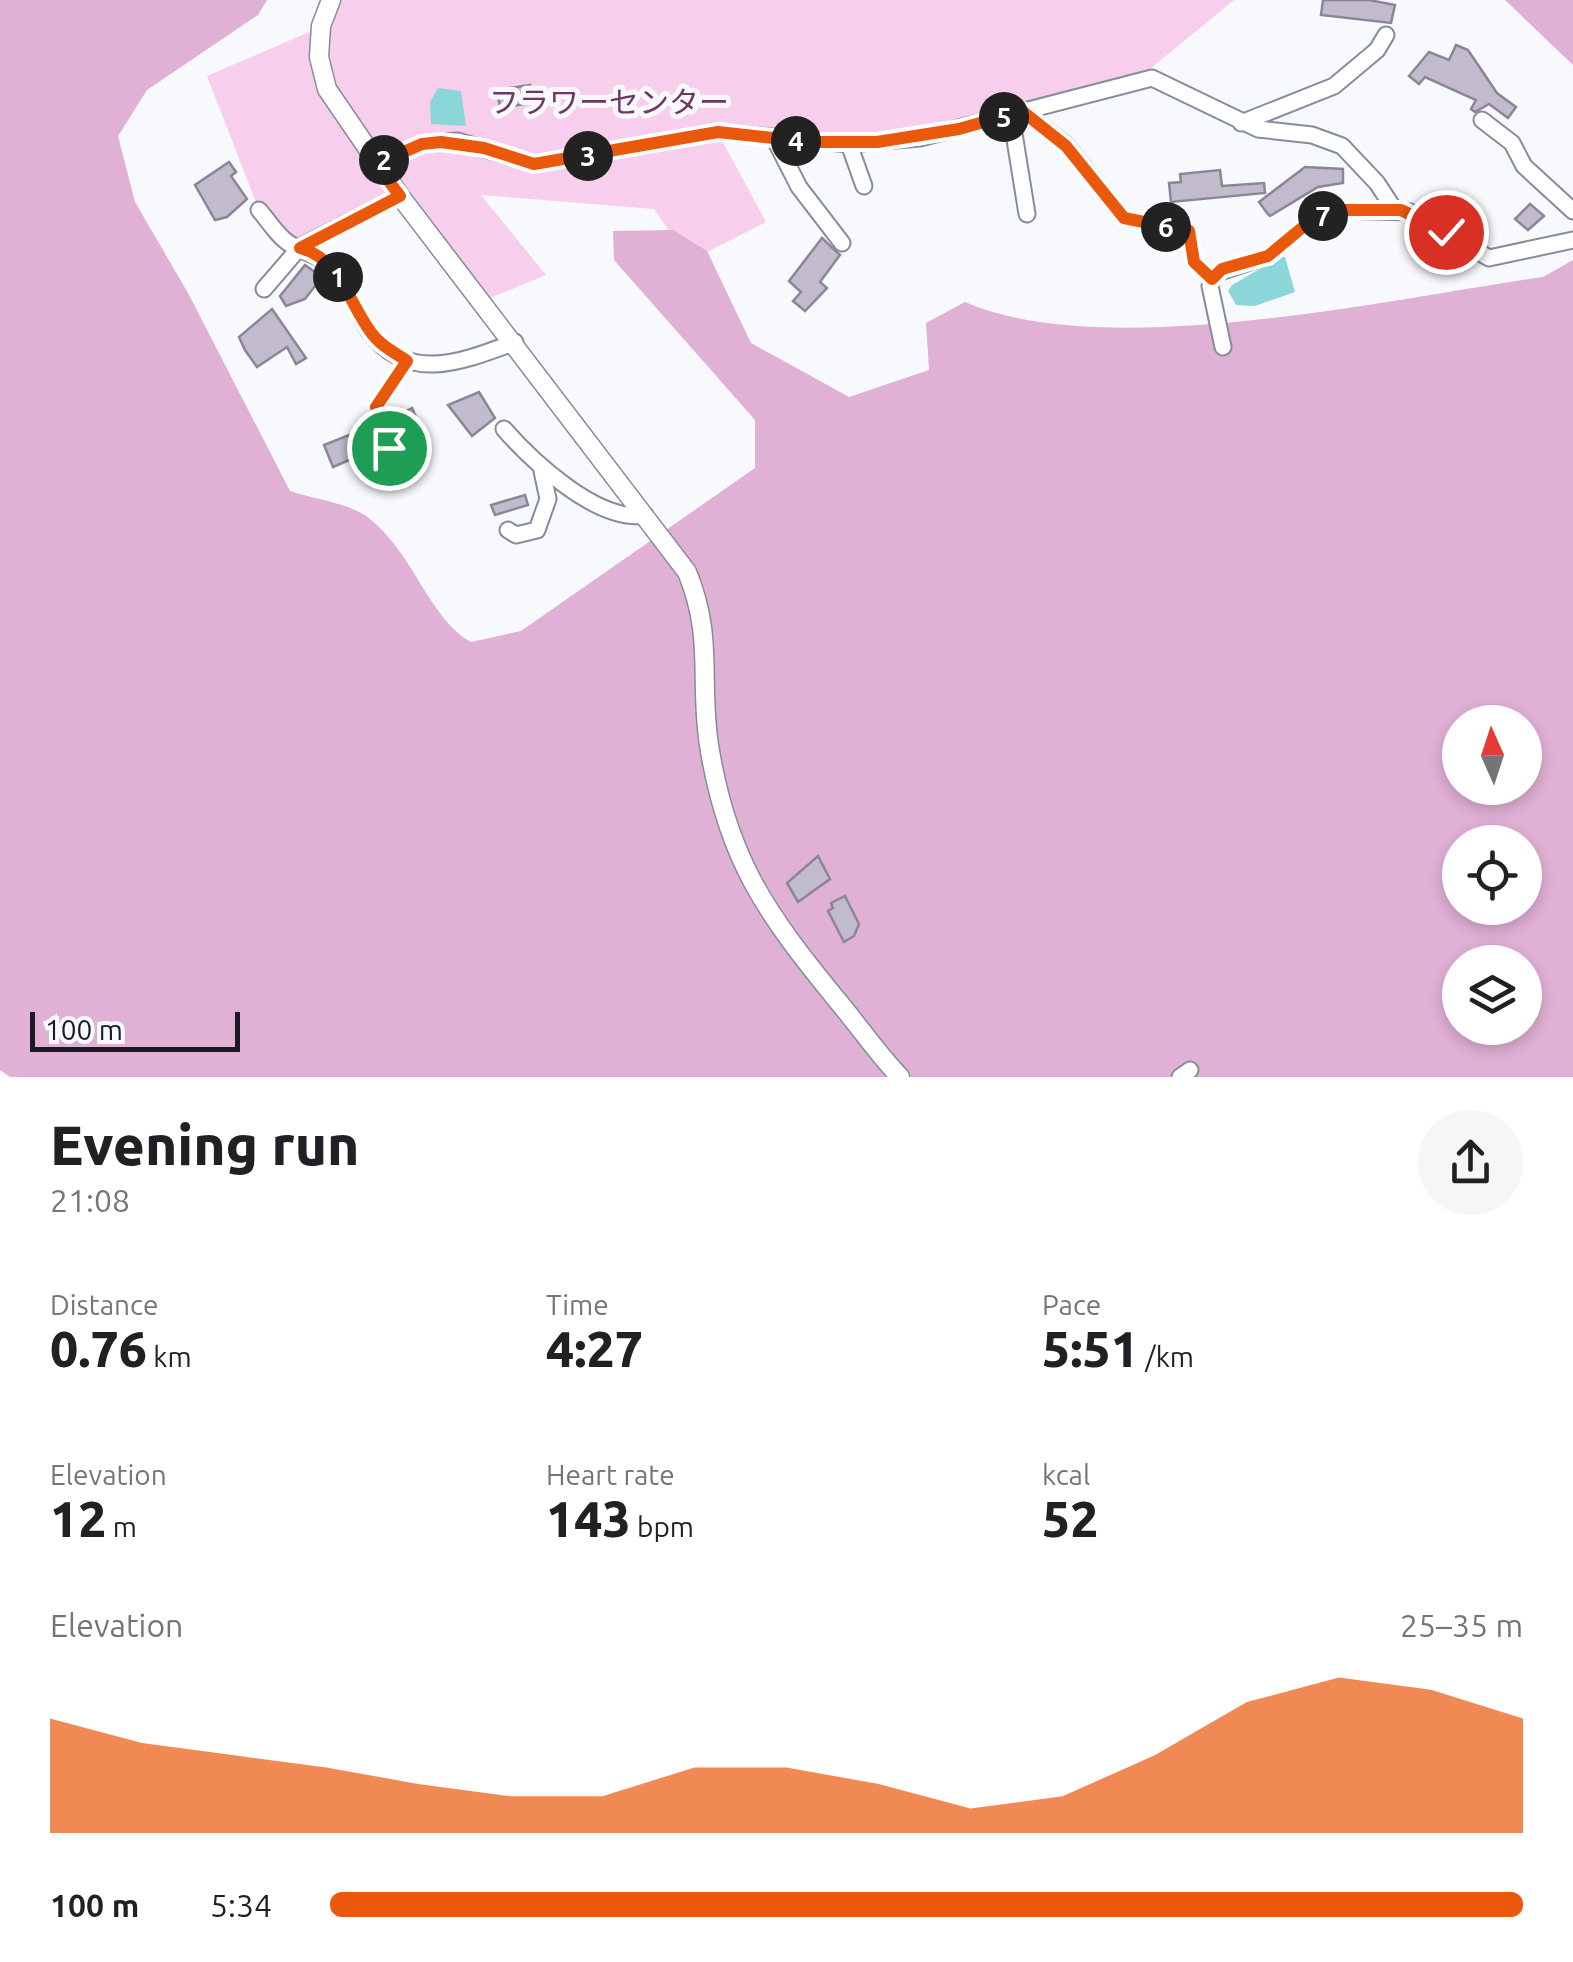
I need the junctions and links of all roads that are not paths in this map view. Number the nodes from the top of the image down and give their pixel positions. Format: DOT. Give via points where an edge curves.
graph roads {
  1 [pos="331,0"];
  2 [pos="1386,35"];
  3 [pos="1017,113"];
  4 [pos="1482,120"];
  5 [pos="1241,123"];
  6 [pos="774,138"];
  7 [pos="849,144"];
  8 [pos="376,164"];
  9 [pos="864,186"];
  10 [pos="400,196"];
  11 [pos="1394,209"];
  12 [pos="259,210"];
  13 [pos="1573,211"];
  14 [pos="1026,214"];
  15 [pos="1573,240"];
  16 [pos="842,243"];
  17 [pos="300,248"];
  18 [pos="1212,279"];
  19 [pos="264,288"];
  20 [pos="515,342"];
  21 [pos="1224,346"];
  22 [pos="407,361"];
  23 [pos="504,428"];
  24 [pos="368,465"];
  25 [pos="542,471"];
  26 [pos="645,516"];
  27 [pos="508,530"];
  28 [pos="895,1075"];
  1 -- 8 [label="street" via="319,57 327,89"];
  2 -- 5 [label="street" via="1334,86"];
  3 -- 5 [label="street" via="1152,78"];
  3 -- 7 [label="street" via="920,138"];
  3 -- 14 [label="street"];
  3 -- 18 [label="street" via="1066,146 1124,218 1189,231 1194,262"];
  4 -- 13 [label="street"];
  5 -- 11 [label="street" via="1342,146"];
  6 -- 7 [label="street"];
  6 -- 8 [label="street" via="718,132 534,164 441,142"];
  6 -- 16 [label="street" via="799,187"];
  7 -- 9 [label="street"];
  8 -- 10 [label="street"];
  10 -- 17 [label="street"];
  10 -- 20 [label="street"];
  11 -- 15 [label="street" via="1490,258"];
  11 -- 18 [label="street" via="1328,213 1268,256 1222,269"];
  12 -- 17 [label="street"];
  17 -- 19 [label="street"];
  17 -- 22 [label="street" via="332,268 369,331"];
  18 -- 21 [label="street"];
  20 -- 22 [label="street" via="445,366"];
  20 -- 26 [label="street"];
  22 -- 24 [label="street" via="376,407 388,456"];
  23 -- 25 [label="street"];
  25 -- 26 [label="street" via="622,514"];
  25 -- 27 [label="street" via="548,500 536,530"];
  26 -- 28 [label="street" via="687,572 703,610 708,741 741,860 770,918"];
}
